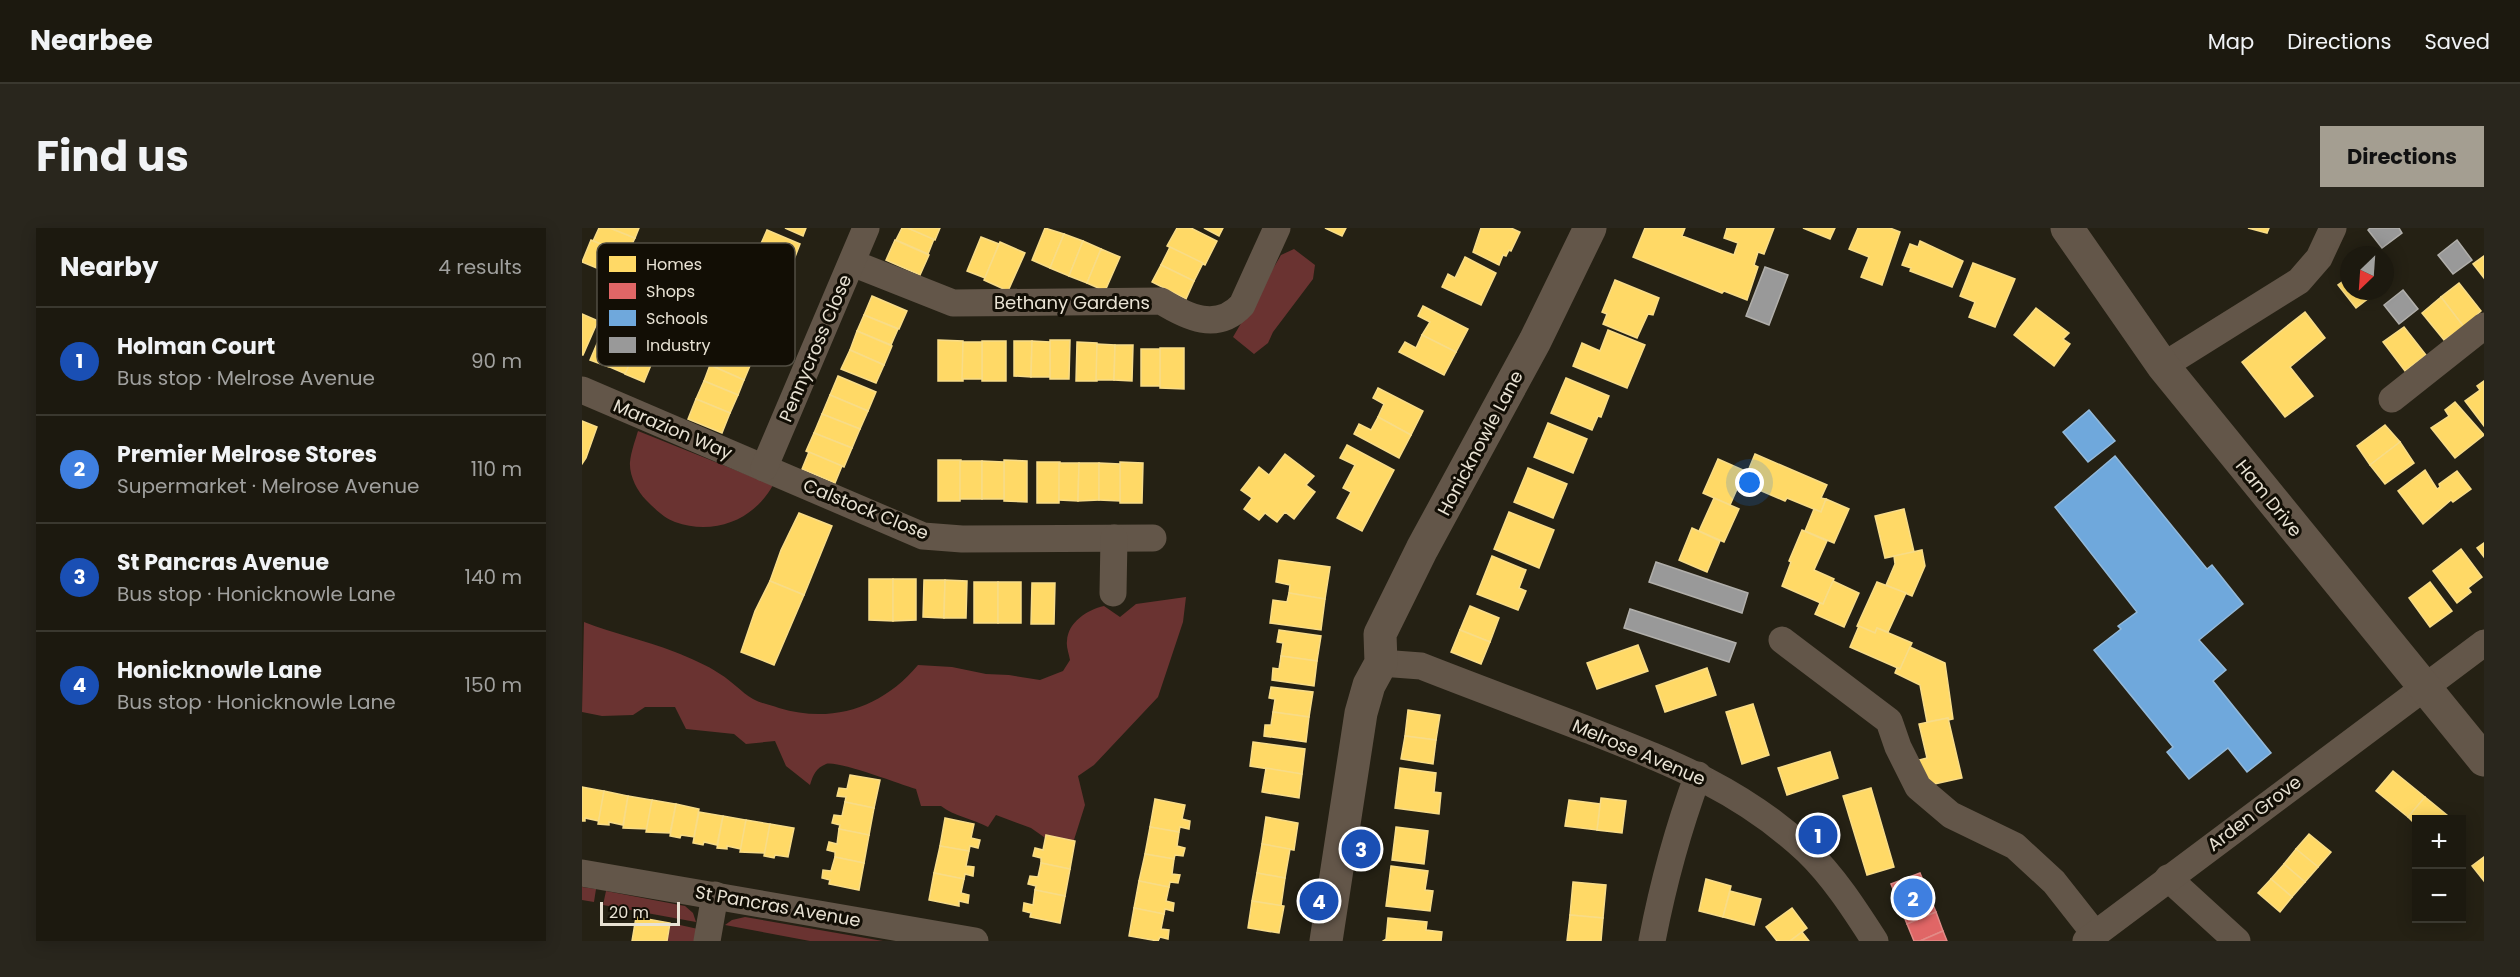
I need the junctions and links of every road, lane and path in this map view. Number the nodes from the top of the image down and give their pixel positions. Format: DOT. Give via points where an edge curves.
graph roads {
  1 [pos="866,228"];
  2 [pos="1277,228"];
  3 [pos="1590,228"];
  4 [pos="2067,228"];
  5 [pos="2333,228"];
  6 [pos="852,263"];
  7 [pos="2484,326"];
  8 [pos="2163,366"];
  9 [pos="582,390"];
  10 [pos="2392,399"];
  11 [pos="764,468"];
  12 [pos="1114,538"];
  13 [pos="1153,538"];
  14 [pos="1113,593"];
  15 [pos="1782,640"];
  16 [pos="2484,643"];
  17 [pos="1381,663"];
  18 [pos="2424,687"];
  19 [pos="2484,760"];
  20 [pos="1698,775"];
  21 [pos="582,873"];
  22 [pos="2168,878"];
  23 [pos="716,895"];
  24 [pos="2090,937"];
  25 [pos="707,941"];
  26 [pos="975,941"];
  27 [pos="1326,941"];
  28 [pos="1652,941"];
  29 [pos="1875,941"];
  30 [pos="2237,941"];
  1 -- 6 [label="street, Pennycross Close"];
  2 -- 6 [label="street, Bethany Gardens" via="1242,305 1235,314 1208,321 1185,315 1161,301 953,303"];
  3 -- 17 [label="street, Honicknowle Lane" via="1380,634"];
  4 -- 8 [label="street, Ham Drive"];
  5 -- 8 [label="street" via="2319,258 2299,281"];
  6 -- 11 [label="street, Pennycross Close"];
  7 -- 10 [label="street"];
  8 -- 18 [label="street, Ham Drive"];
  9 -- 11 [label="street, Marazion Way"];
  11 -- 12 [label="street, Calstock Close" via="923,536"];
  12 -- 13 [label="street, Calstock Close"];
  12 -- 14 [label="street"];
  15 -- 24 [label="street" via="1889,721 1918,787 1951,815 2015,846 2054,882"];
  16 -- 18 [label="street, Arden Grove"];
  17 -- 20 [label="street, Melrose Avenue" via="1421,666 1648,752"];
  17 -- 27 [label="street, Honicknowle Lane" via="1361,713"];
  18 -- 19 [label="street, Ham Drive"];
  18 -- 22 [label="street, Arden Grove"];
  20 -- 28 [label="street" via="1676,837"];
  20 -- 29 [label="street, Melrose Avenue" via="1760,811 1808,852 1847,898"];
  21 -- 23 [label="street, St Pancras Avenue"];
  22 -- 24 [label="street, Arden Grove"];
  22 -- 30 [label="street"];
  23 -- 25 [label="street"];
  23 -- 26 [label="street, St Pancras Avenue"];
}
